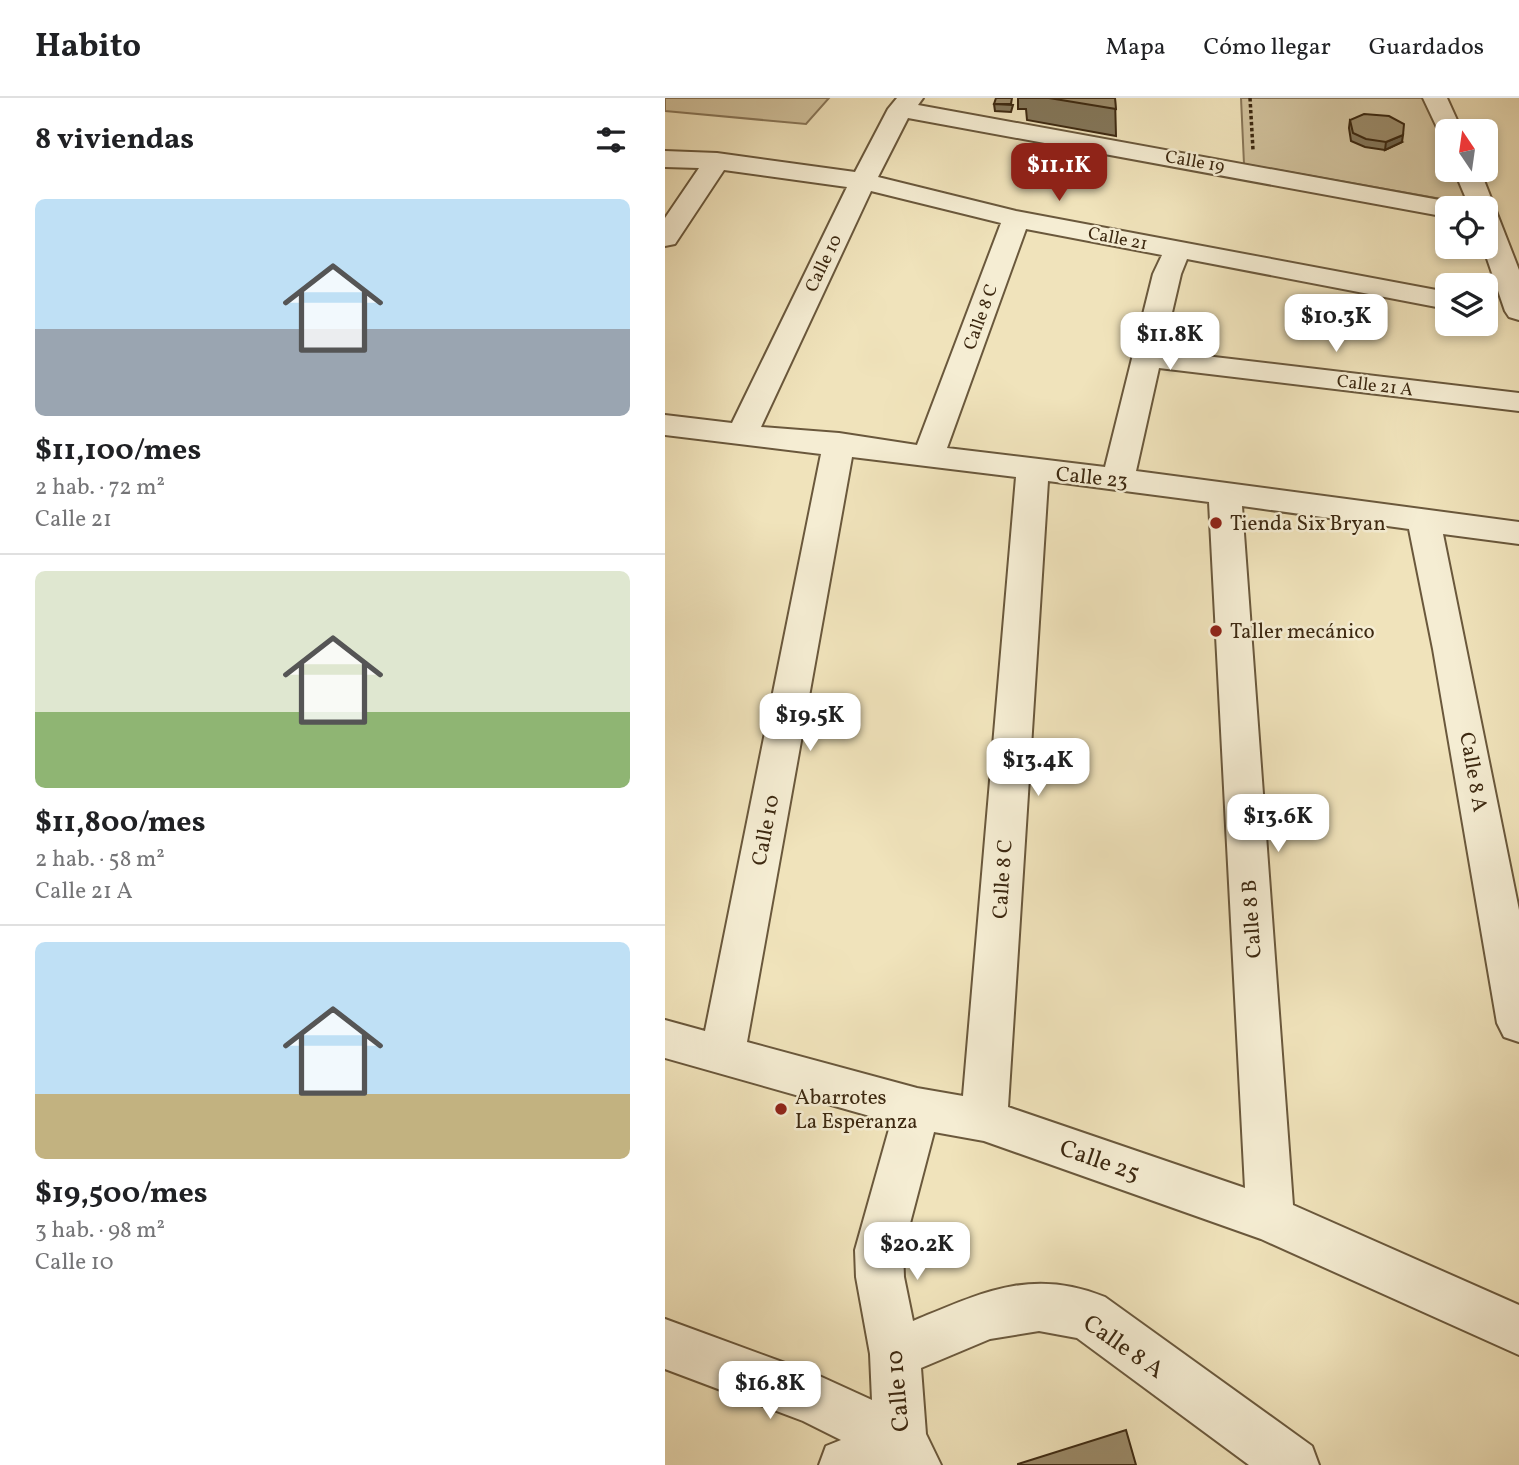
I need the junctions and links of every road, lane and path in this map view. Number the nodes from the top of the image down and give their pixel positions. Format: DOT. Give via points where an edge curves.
graph roads {
  1 [pos="1250,98"];
  2 [pos="1435,98"];
  3 [pos="906,104"];
  4 [pos="1445,119"];
  5 [pos="665,159"];
  6 [pos="717,161"];
  7 [pos="1254,172"];
  8 [pos="863,181"];
  9 [pos="1435,207"];
  10 [pos="1016,219"];
  11 [pos="665,238"];
  12 [pos="1178,250"];
  13 [pos="1498,250"];
  14 [pos="1435,298"];
  15 [pos="1498,309"];
  16 [pos="1519,312"];
  17 [pos="1148,358"];
  18 [pos="1519,402"];
  19 [pos="665,425"];
  20 [pos="743,432"];
  21 [pos="839,443"];
  22 [pos="929,455"];
  23 [pos="1033,471"];
  24 [pos="1118,479"];
  25 [pos="1225,493"];
  26 [pos="1424,522"];
  27 [pos="1519,533"];
  28 [pos="1519,1023"];
  29 [pos="665,1039"];
  30 [pos="723,1052"];
  31 [pos="917,1109"];
  32 [pos="984,1120"];
  33 [pos="1270,1219"];
  34 [pos="1519,1330"];
  35 [pos="665,1344"];
  36 [pos="895,1354"];
  37 [pos="907,1453"];
  38 [pos="845,1465"];
  39 [pos="1293,1465"];
  1 -- 7 [label="path"];
  2 -- 4 [label="street"];
  3 -- 7 [label="street, Calle 19"];
  3 -- 8 [label="street, Calle 10"];
  5 -- 6 [label="street, Calle 21"];
  6 -- 8 [label="street, Calle 21"];
  6 -- 11 [label="street"];
  7 -- 9 [label="street, Calle 19"];
  8 -- 10 [label="street, Calle 21"];
  8 -- 20 [label="street, Calle 10"];
  10 -- 12 [label="street, Calle 21"];
  10 -- 22 [label="street, Calle 8 C"];
  12 -- 14 [label="street, Calle 21"];
  12 -- 17 [label="street" via="1167,274"];
  13 -- 16 [label="street"];
  15 -- 16 [label="street"];
  17 -- 18 [label="street, Calle 21 A"];
  17 -- 24 [label="street"];
  19 -- 20 [label="street, Calle 23"];
  20 -- 21 [label="street, Calle 23"];
  21 -- 22 [label="street, Calle 23"];
  21 -- 30 [label="street, Calle 10"];
  22 -- 23 [label="street, Calle 23"];
  23 -- 24 [label="street, Calle 23"];
  23 -- 32 [label="street, Calle 8 C"];
  24 -- 25 [label="street, Calle 23"];
  25 -- 26 [label="street, Calle 23"];
  25 -- 33 [label="street, Calle 8 B"];
  26 -- 27 [label="street, Calle 23"];
  26 -- 28 [label="street, Calle 8 A"];
  29 -- 30 [label="street, Calle 25"];
  30 -- 31 [label="street, Calle 25"];
  31 -- 32 [label="street, Calle 25"];
  31 -- 36 [label="street, Calle 10" via="879,1250"];
  32 -- 33 [label="street, Calle 25"];
  33 -- 34 [label="street, Calle 25"];
  35 -- 37 [label="street" via="815,1400"];
  36 -- 37 [label="street, Calle 10"];
  36 -- 39 [label="street, Calle 8 A" via="989,1314 1039,1306 1087,1315"];
  37 -- 38 [label="street"];
}
